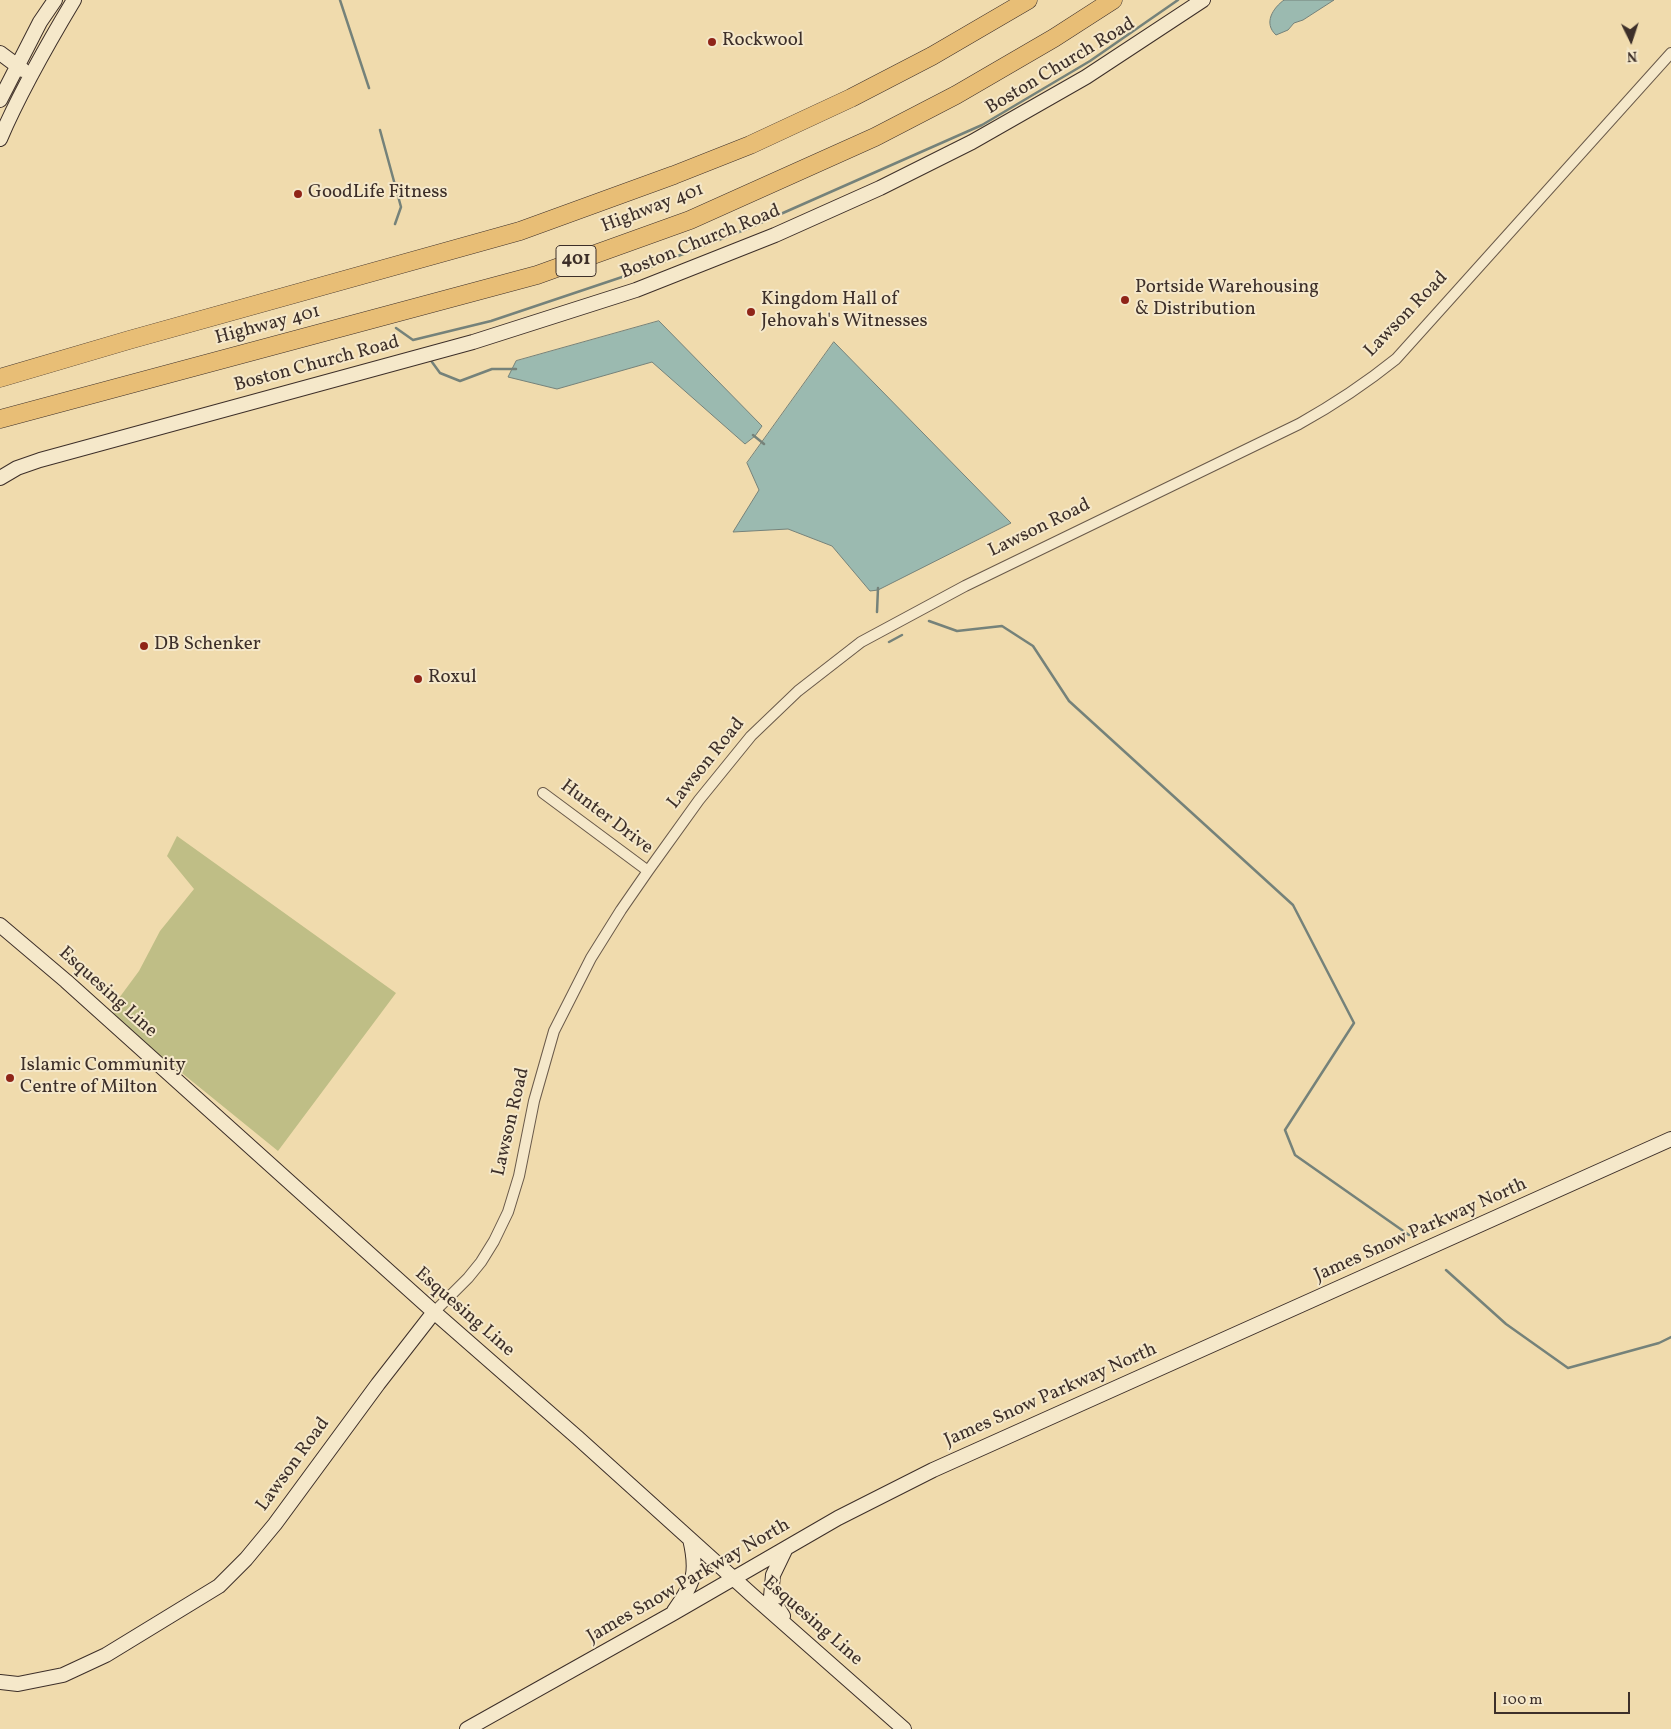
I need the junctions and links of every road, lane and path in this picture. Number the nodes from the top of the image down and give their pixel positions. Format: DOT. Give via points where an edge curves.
graph roads {
  1 [pos="55,0"];
  2 [pos="74,0"];
  3 [pos="1028,0"];
  4 [pos="1113,0"];
  5 [pos="1203,0"];
  6 [pos="0,53"];
  7 [pos="1671,54"];
  8 [pos="16,66"];
  9 [pos="30,75"];
  10 [pos="0,100"];
  11 [pos="0,139"];
  12 [pos="0,378"];
  13 [pos="0,419"];
  14 [pos="0,478"];
  15 [pos="543,793"];
  16 [pos="648,871"];
  17 [pos="0,925"];
  18 [pos="1671,1139"];
  19 [pos="434,1312"];
  20 [pos="690,1539"];
  21 [pos="786,1548"];
  22 [pos="734,1578"];
  23 [pos="672,1614"];
  24 [pos="790,1627"];
  25 [pos="0,1682"];
  26 [pos="467,1729"];
  27 [pos="904,1729"];
  1 -- 8 [label="street"];
  2 -- 9 [label="street"];
  3 -- 12 [label="highway, Highway 401 / 401" via="851,98 750,145 674,175 520,231"];
  4 -- 13 [label="highway, Highway 401 / 401" via="1054,38 875,137 690,220 536,275"];
  5 -- 14 [label="street, Boston Church Road" via="1086,77 972,142 775,235 636,290 473,342 49,458 17,468"];
  6 -- 8 [label="street"];
  7 -- 16 [label="street, Lawson Road" via="1396,359 1374,377 1298,424 965,586 861,642 798,691 751,736 699,800"];
  8 -- 9 [label="street"];
  8 -- 10 [label="street"];
  9 -- 11 [label="street"];
  15 -- 16 [label="street, Hunter Drive"];
  16 -- 19 [label="street, Lawson Road" via="591,958 554,1031 534,1102 519,1176 508,1212 494,1241 468,1278"];
  17 -- 19 [label="street, Esquesing Line"];
  18 -- 21 [label="street, James Snow Parkway North" via="932,1470"];
  19 -- 20 [label="street, Esquesing Line"];
  19 -- 25 [label="street, Lawson Road" via="275,1524 219,1586 106,1655 63,1675 26,1683"];
  20 -- 22 [label="street, Esquesing Line"];
  20 -- 23 [label="street" via="695,1559 692,1582"];
  21 -- 22 [label="street, James Snow Parkway North"];
  21 -- 24 [label="street" via="773,1575 771,1597"];
  22 -- 23 [label="street, James Snow Parkway North"];
  22 -- 24 [label="street, Esquesing Line"];
  23 -- 26 [label="street, James Snow Parkway North"];
  24 -- 27 [label="street, Esquesing Line"];
}
